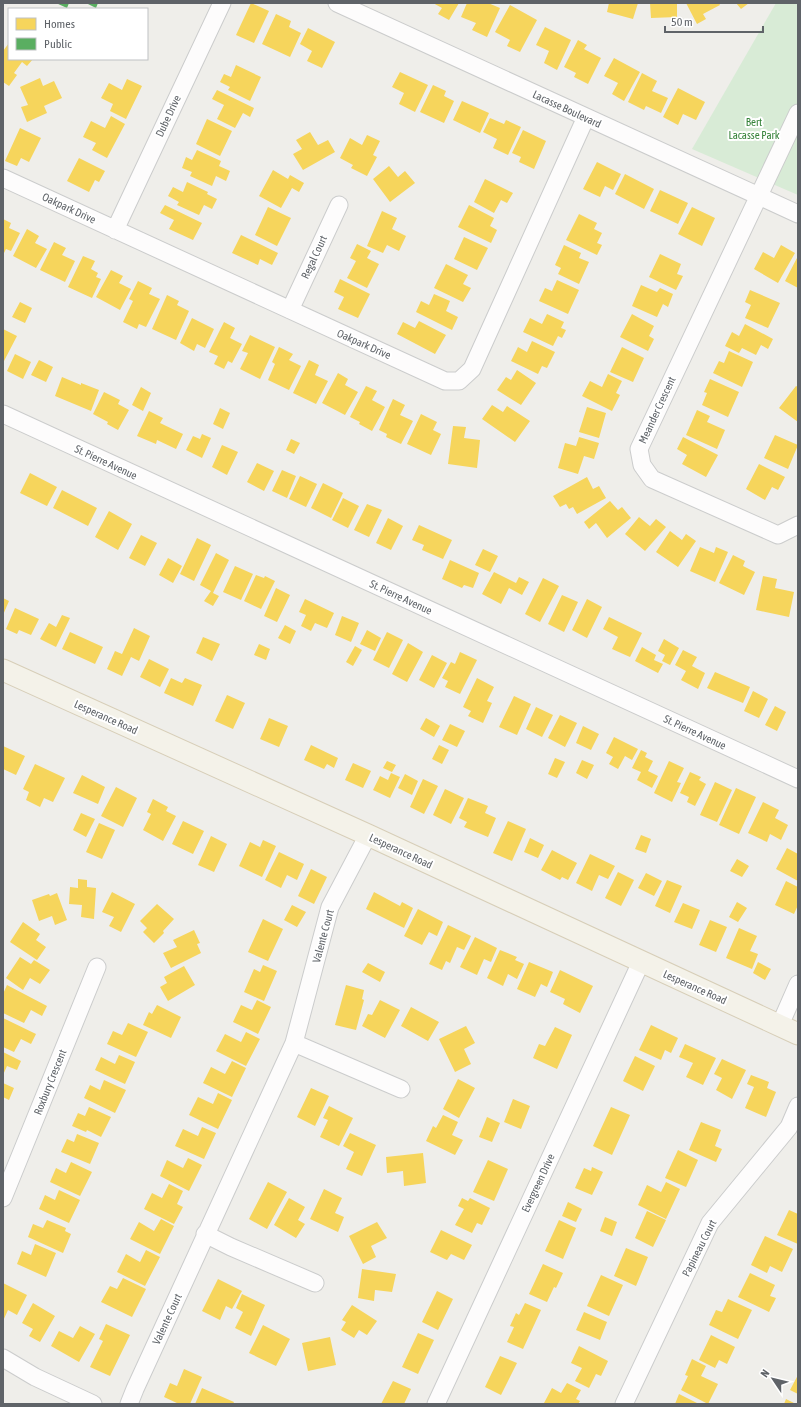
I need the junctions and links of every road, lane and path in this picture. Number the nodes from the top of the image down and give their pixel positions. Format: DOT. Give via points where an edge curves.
graph roads {
  1 [pos="222,3"];
  2 [pos="337,3"];
  3 [pos="798,112"];
  4 [pos="586,117"];
  5 [pos="3,178"];
  6 [pos="758,195"];
  7 [pos="339,205"];
  8 [pos="798,214"];
  9 [pos="115,230"];
  10 [pos="290,310"];
  11 [pos="3,414"];
  12 [pos="798,525"];
  13 [pos="3,671"];
  14 [pos="798,779"];
  15 [pos="368,835"];
  16 [pos="640,962"];
  17 [pos="97,967"];
  18 [pos="798,984"];
  19 [pos="789,1029"];
  20 [pos="294,1043"];
  21 [pos="401,1089"];
  22 [pos="798,1106"];
  23 [pos="3,1198"];
  24 [pos="205,1234"];
  25 [pos="315,1283"];
  26 [pos="3,1358"];
  27 [pos="93,1404"];
  28 [pos="129,1404"];
  29 [pos="436,1404"];
  30 [pos="624,1404"];
  1 -- 9 [label="street, Dube Drive"];
  2 -- 4 [label="street, Lacasse Boulevard"];
  3 -- 6 [label="street"];
  4 -- 6 [label="street, Lacasse Boulevard"];
  4 -- 10 [label="street, Oakpark Drive" via="472,369 459,381 445,381"];
  5 -- 9 [label="street, Oakpark Drive"];
  6 -- 8 [label="street, Lacasse Boulevard"];
  6 -- 12 [label="street, Meander Crescent" via="639,449 642,464 652,479 778,535"];
  7 -- 10 [label="street, Regal Court"];
  9 -- 10 [label="street, Oakpark Drive"];
  11 -- 14 [label="street, St. Pierre Avenue"];
  13 -- 15 [label="main road, Lesperance Road"];
  15 -- 16 [label="main road, Lesperance Road"];
  15 -- 20 [label="street, Valente Court" via="330,907"];
  16 -- 19 [label="main road, Lesperance Road"];
  16 -- 29 [label="street, Evergreen Drive"];
  17 -- 23 [label="street, Roxbury Crescent"];
  18 -- 19 [label="street"];
  20 -- 21 [label="street"];
  20 -- 24 [label="street, Valente Court"];
  22 -- 30 [label="street, Papineau Court" via="789,1127 710,1223"];
  24 -- 25 [label="street"];
  24 -- 28 [label="street, Valente Court"];
  26 -- 27 [label="street" via="35,1377"];
}
